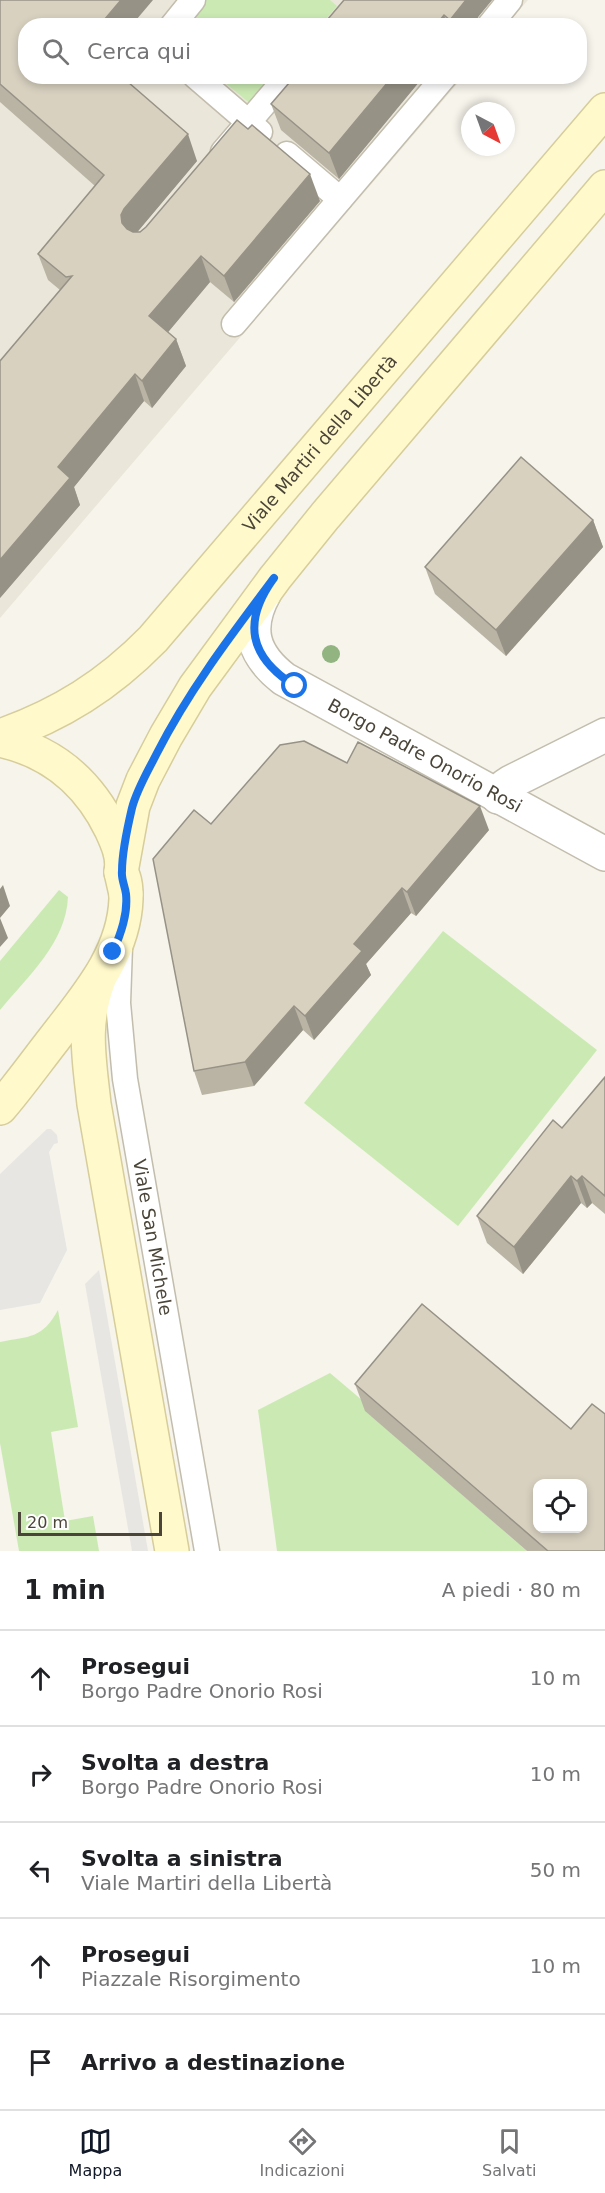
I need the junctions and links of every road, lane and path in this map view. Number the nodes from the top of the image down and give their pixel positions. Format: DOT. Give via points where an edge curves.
graph roads {
  1 [pos="193,0"];
  2 [pos="510,0"];
  3 [pos="178,18"];
  4 [pos="495,18"];
  5 [pos="204,84"];
  6 [pos="281,84"];
  7 [pos="438,84"];
  8 [pos="605,110"];
  9 [pos="249,122"];
  10 [pos="212,166"];
  11 [pos="605,187"];
  12 [pos="340,199"];
  13 [pos="234,324"];
  14 [pos="274,578"];
  15 [pos="605,735"];
  16 [pos="0,738"];
  17 [pos="498,797"];
  18 [pos="605,854"];
  19 [pos="124,896"];
  20 [pos="99,979"];
  21 [pos="0,1108"];
  22 [pos="172,1551"];
  23 [pos="207,1551"];
  1 -- 3 [label="lane"];
  2 -- 4 [label="lane"];
  5 -- 9 [label="lane"];
  6 -- 9 [label="lane"];
  7 -- 12 [label="lane"];
  8 -- 16 [label="main road, Viale Martiri della Libertà" via="153,639 70,705"];
  9 -- 10 [label="lane"];
  9 -- 12 [label="lane"];
  11 -- 14 [label="main road"];
  12 -- 13 [label="lane"];
  14 -- 17 [label="street, Borgo Padre Onorio Rosi" via="260,602 253,629 259,652 270,667 295,686"];
  14 -- 19 [label="main road" via="195,687 143,780 133,806"];
  15 -- 17 [label="street" via="505,786"];
  16 -- 19 [label="main road" via="48,757 86,789 115,838 123,864"];
  17 -- 18 [label="street, Borgo Padre Onorio Rosi"];
  19 -- 20 [label="main road" via="113,952"];
  19 -- 23 [label="lane, Viale San Michele" via="118,1003 125,1079"];
  20 -- 21 [label="main road"];
  20 -- 22 [label="main road, Viale San Michele" via="88,1016 94,1104"];
}
